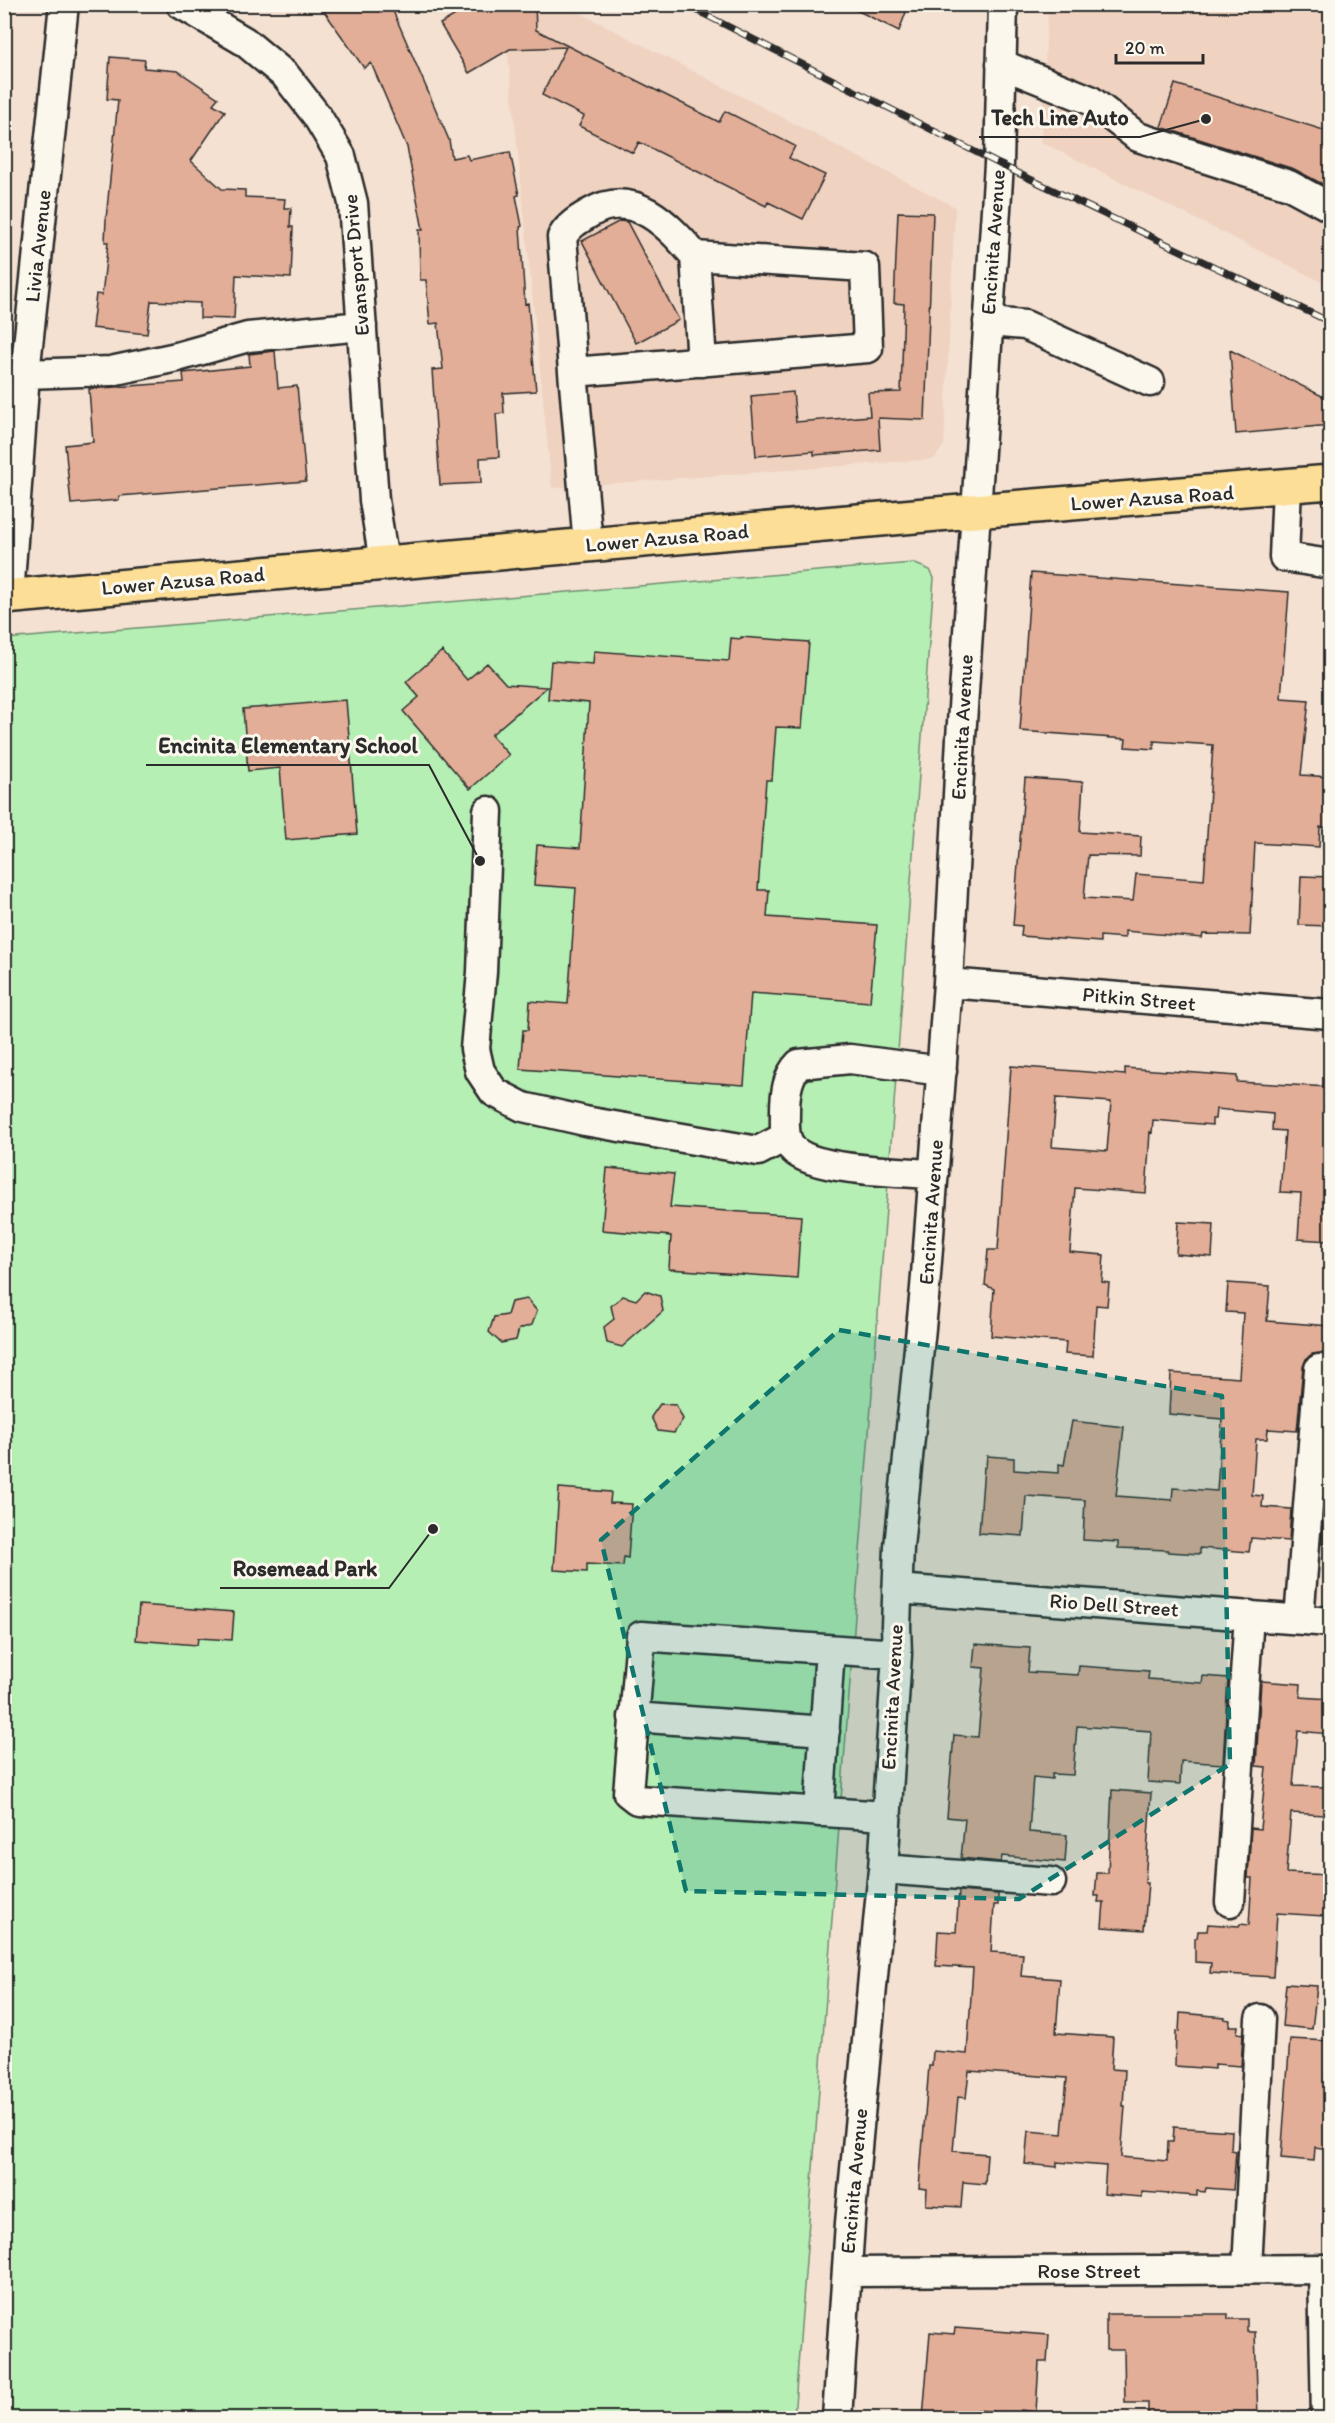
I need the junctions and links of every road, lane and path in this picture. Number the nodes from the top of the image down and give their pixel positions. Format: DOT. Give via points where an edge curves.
graph roads {
  1 [pos="64,4"];
  2 [pos="181,4"];
  3 [pos="1003,4"];
  4 [pos="1001,64"];
  5 [pos="1330,207"];
  6 [pos="695,256"];
  7 [pos="988,322"];
  8 [pos="362,326"];
  9 [pos="702,362"];
  10 [pos="573,372"];
  11 [pos="25,374"];
  12 [pos="1150,382"];
  13 [pos="1330,482"];
  14 [pos="1287,487"];
  15 [pos="976,511"];
  16 [pos="588,545"];
  17 [pos="384,562"];
  18 [pos="1330,564"];
  19 [pos="7,597"];
  20 [pos="489,811"];
  21 [pos="948,984"];
  22 [pos="1330,1014"];
  23 [pos="942,1071"];
  24 [pos="785,1137"];
  25 [pos="934,1174"];
  26 [pos="1319,1369"];
  27 [pos="897,1589"];
  28 [pos="1249,1616"];
  29 [pos="1299,1619"];
  30 [pos="1330,1622"];
  31 [pos="830,1650"];
  32 [pos="897,1654"];
  33 [pos="633,1717"];
  34 [pos="825,1731"];
  35 [pos="819,1812"];
  36 [pos="886,1816"];
  37 [pos="883,1869"];
  38 [pos="1051,1882"];
  39 [pos="1230,1902"];
  40 [pos="1260,2019"];
  41 [pos="1247,2269"];
  42 [pos="1327,2269"];
  43 [pos="847,2272"];
  44 [pos="837,2418"];
  45 [pos="1326,2418"];
  1 -- 11 [label="street, Livia Avenue"];
  2 -- 8 [label="street, Evansport Drive" via="244,41 286,76 341,156 353,202"];
  3 -- 4 [label="street, Encinita Avenue"];
  4 -- 5 [label="street" via="1090,100 1138,137 1288,185"];
  4 -- 7 [label="street, Encinita Avenue" via="999,164"];
  6 -- 9 [label="street"];
  6 -- 9 [label="street" via="865,267 868,348"];
  6 -- 10 [label="street" via="669,226 634,204 600,207 568,226 562,237"];
  7 -- 12 [label="street" via="1025,325"];
  7 -- 15 [label="street, Encinita Avenue"];
  8 -- 11 [label="street" via="248,337 111,371"];
  8 -- 17 [label="street, Evansport Drive" via="374,500"];
  9 -- 10 [label="street"];
  10 -- 16 [label="street"];
  11 -- 19 [label="street, Livia Avenue"];
  13 -- 14 [label="main road, Lower Azusa Road"];
  14 -- 15 [label="main road, Lower Azusa Road"];
  14 -- 18 [label="street" via="1284,557"];
  15 -- 16 [label="main road, Lower Azusa Road"];
  15 -- 21 [label="street, Encinita Avenue"];
  16 -- 17 [label="main road, Lower Azusa Road"];
  17 -- 19 [label="main road, Lower Azusa Road"];
  20 -- 24 [label="street" via="475,1049 480,1071 494,1092 523,1107 585,1121 758,1151"];
  21 -- 22 [label="street, Pitkin Street"];
  21 -- 23 [label="street, Encinita Avenue"];
  23 -- 24 [label="street" via="849,1059 799,1064 791,1072 785,1100"];
  23 -- 25 [label="street, Encinita Avenue"];
  24 -- 25 [label="street" via="794,1150 816,1162"];
  25 -- 27 [label="street, Encinita Avenue"];
  26 -- 29 [label="street"];
  27 -- 28 [label="street, Rio Dell Street"];
  27 -- 32 [label="street, Encinita Avenue"];
  28 -- 29 [label="street, Rio Dell Street"];
  28 -- 39 [label="street"];
  29 -- 30 [label="street, Rio Dell Street"];
  31 -- 32 [label="street"];
  31 -- 33 [label="street" via="641,1636"];
  31 -- 34 [label="street"];
  32 -- 36 [label="street, Encinita Avenue"];
  33 -- 34 [label="street"];
  33 -- 35 [label="street" via="628,1793 631,1797"];
  34 -- 35 [label="street"];
  35 -- 36 [label="street"];
  36 -- 37 [label="street, Encinita Avenue"];
  37 -- 38 [label="street"];
  37 -- 43 [label="street, Encinita Avenue"];
  40 -- 41 [label="street"];
  41 -- 42 [label="street, Rose Street"];
  41 -- 43 [label="street, Rose Street"];
  42 -- 45 [label="street"];
  43 -- 44 [label="street, Encinita Avenue"];
}
